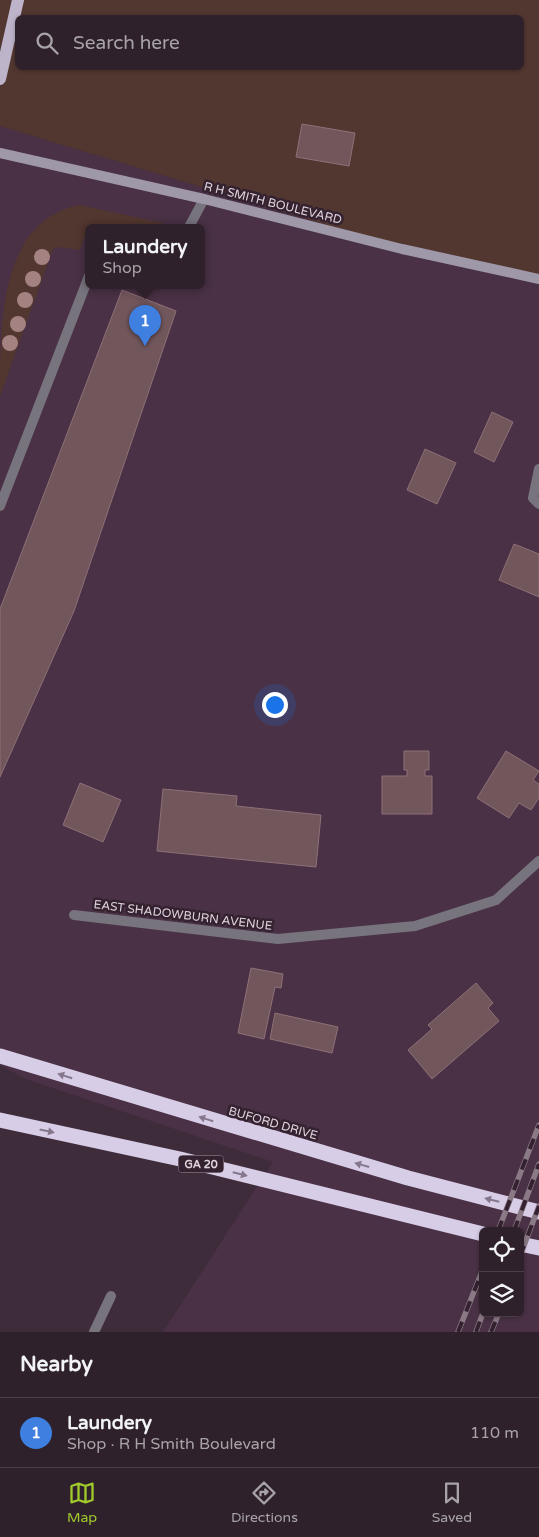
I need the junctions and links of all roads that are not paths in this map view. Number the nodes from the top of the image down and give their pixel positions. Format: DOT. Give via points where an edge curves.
graph roads {
  1 [pos="18,0"];
  2 [pos="0,79"];
  3 [pos="0,153"];
  4 [pos="204,198"];
  5 [pos="191,224"];
  6 [pos="539,279"];
  7 [pos="85,286"];
  8 [pos="539,469"];
  9 [pos="539,504"];
  10 [pos="0,506"];
  11 [pos="539,861"];
  12 [pos="74,915"];
  13 [pos="0,1056"];
  14 [pos="0,1120"];
  15 [pos="539,1212"];
  16 [pos="479,1233"];
  17 [pos="524,1245"];
  18 [pos="539,1248"];
  19 [pos="111,1296"];
  20 [pos="94,1332"];
  1 -- 2 [label="main road"];
  3 -- 4 [label="street, R H SMITH BOULEVARD"];
  4 -- 5 [label="street"];
  4 -- 6 [label="street, R H SMITH BOULEVARD" via="402,249"];
  7 -- 10 [label="street"];
  8 -- 9 [label="street" via="533,498"];
  11 -- 12 [label="street, EAST SHADOWBURN AVENUE" via="496,900 415,926 278,939"];
  15 -- 13 [label="highway, BUFORD DRIVE, one-way" via="408,1178"];
  14 -- 16 [label="highway, GA 20, one-way"];
  17 -- 18 [label="highway"];
  19 -- 20 [label="street"];
}
